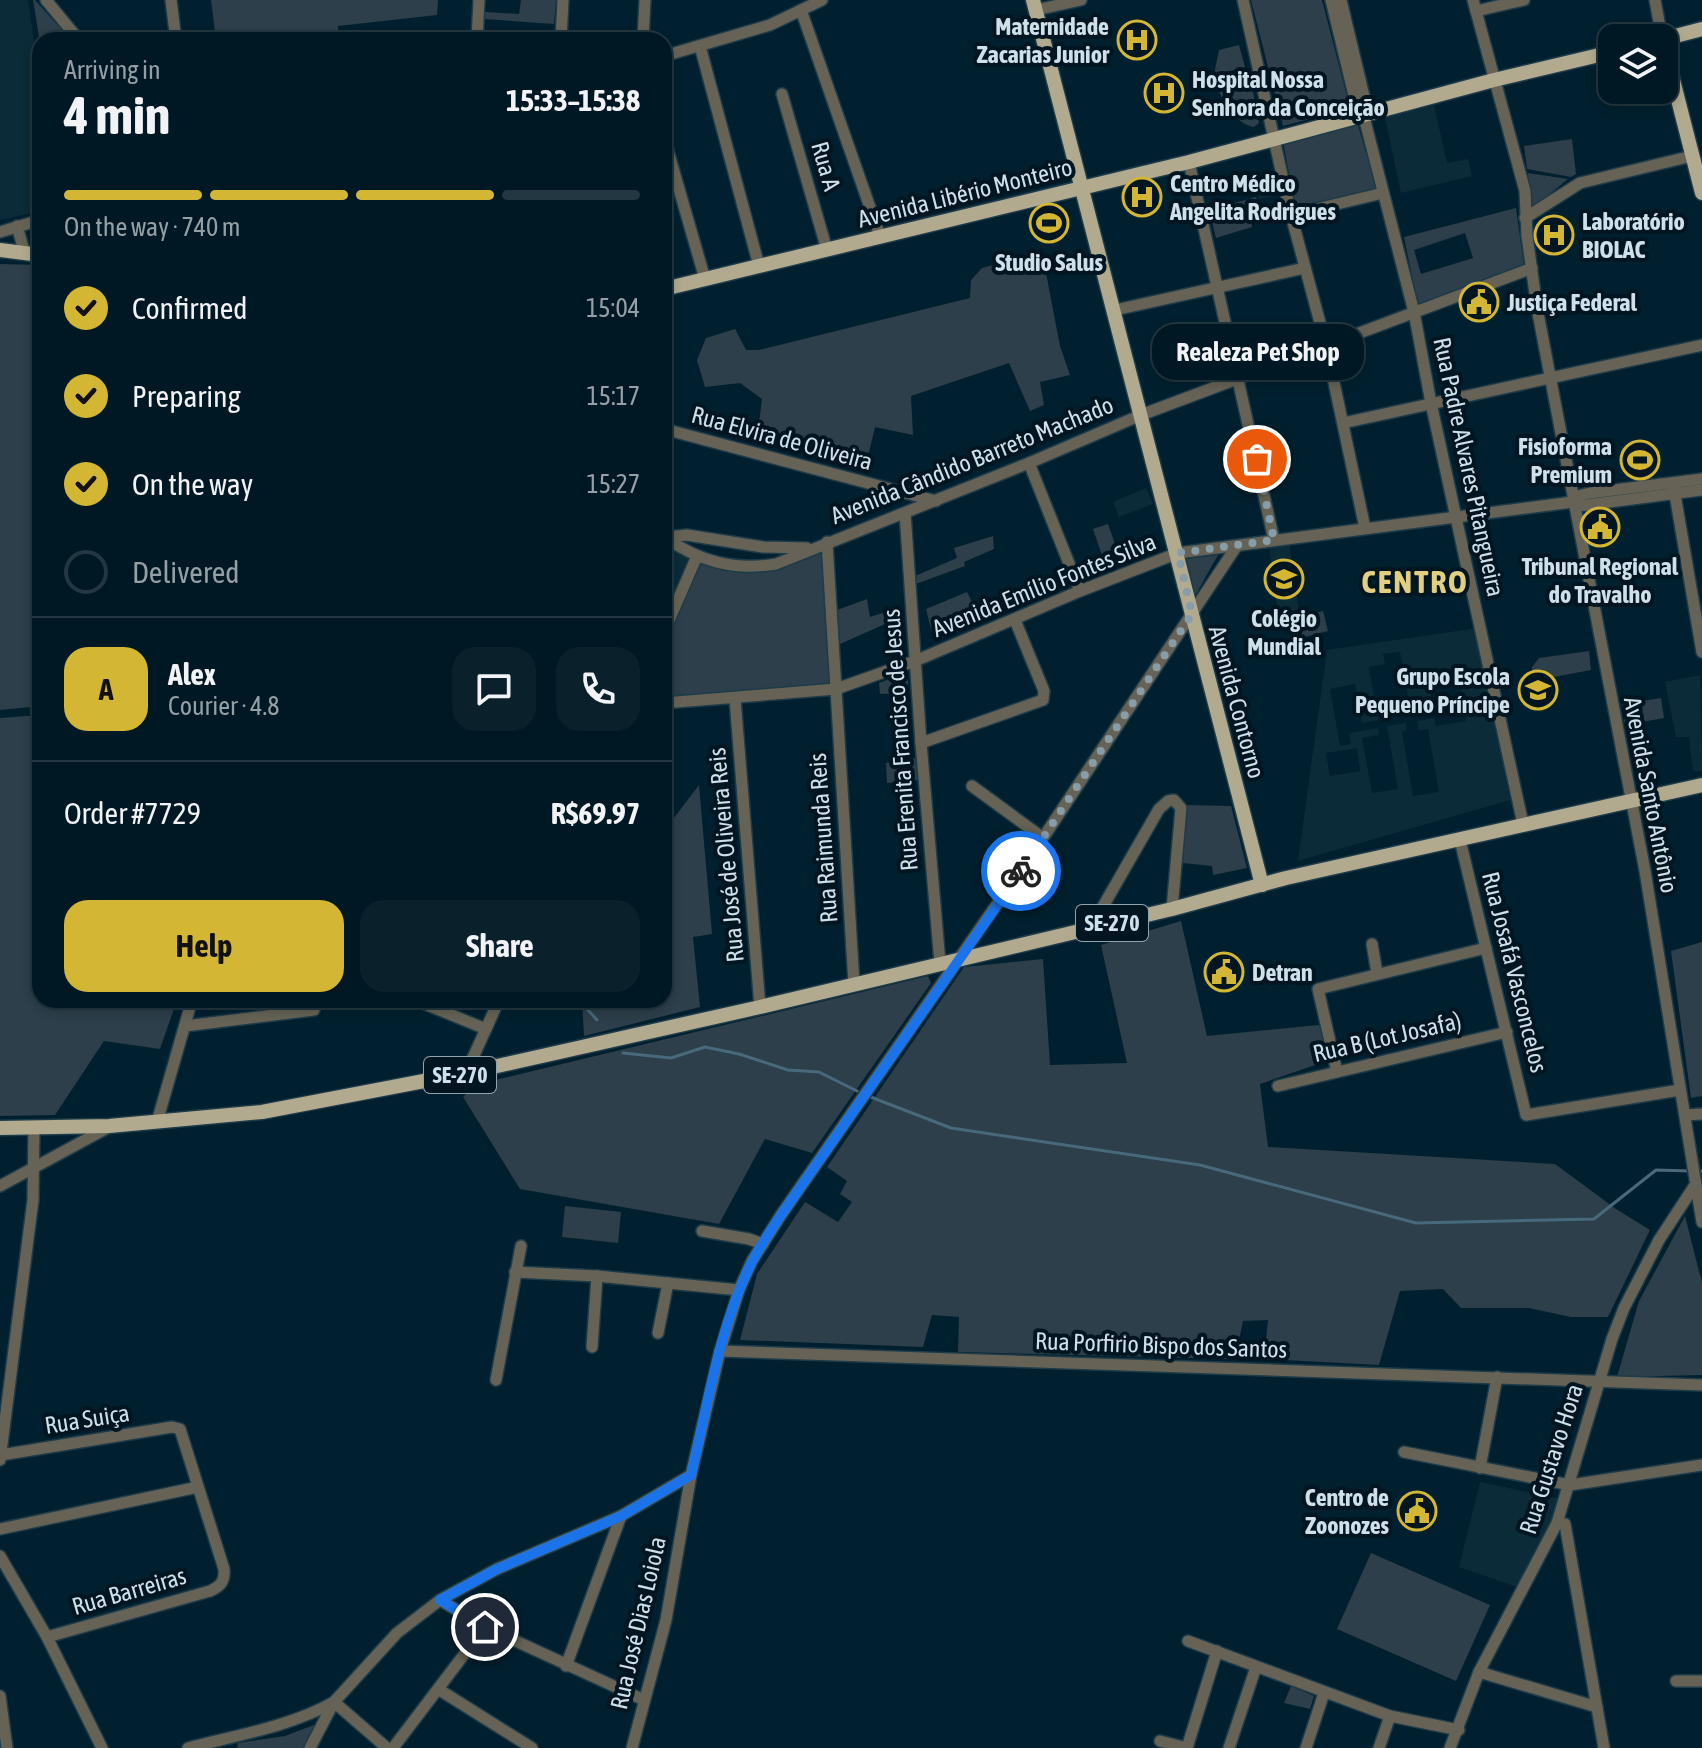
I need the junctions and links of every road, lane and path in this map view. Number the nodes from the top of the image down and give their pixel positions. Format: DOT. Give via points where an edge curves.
graph roads {
  1 [pos="46,0"];
  2 [pos="171,0"];
  3 [pos="479,0"];
  4 [pos="563,0"];
  5 [pos="645,0"];
  6 [pos="822,0"];
  7 [pos="1081,0"];
  8 [pos="1243,0"];
  9 [pos="1331,0"];
  10 [pos="1341,0"];
  11 [pos="1524,0"];
  12 [pos="1655,0"];
  13 [pos="1034,5"];
  14 [pos="1475,6"];
  15 [pos="801,10"];
  16 [pos="1660,24"];
  17 [pos="1702,29"];
  18 [pos="72,32"];
  19 [pos="175,32"];
  20 [pos="477,32"];
  21 [pos="561,32"];
  22 [pos="643,32"];
  23 [pos="1678,36"];
  24 [pos="700,46"];
  25 [pos="672,54"];
  26 [pos="1598,55"];
  27 [pos="1494,80"];
  28 [pos="782,94"];
  29 [pos="1678,100"];
  30 [pos="1364,117"];
  31 [pos="1276,138"];
  32 [pos="1692,156"];
  33 [pos="1189,162"];
  34 [pos="672,165"];
  35 [pos="1081,188"];
  36 [pos="1383,193"];
  37 [pos="1702,193"];
  38 [pos="1291,215"];
  39 [pos="1525,218"];
  40 [pos="32,222"];
  41 [pos="17,226"];
  42 [pos="0,232"];
  43 [pos="880,236"];
  44 [pos="0,250"];
  45 [pos="827,250"];
  46 [pos="32,252"];
  47 [pos="32,254"];
  48 [pos="759,266"];
  49 [pos="1305,268"];
  50 [pos="1532,268"];
  51 [pos="705,279"];
  52 [pos="672,287"];
  53 [pos="1217,288"];
  54 [pos="1115,310"];
  55 [pos="1414,312"];
  56 [pos="1326,345"];
  57 [pos="1702,345"];
  58 [pos="1551,376"];
  59 [pos="1239,377"];
  60 [pos="1431,403"];
  61 [pos="1141,415"];
  62 [pos="1343,423"];
  63 [pos="672,431"];
  64 [pos="1029,463"];
  65 [pos="1702,479"];
  66 [pos="1674,488"];
  67 [pos="1702,490"];
  68 [pos="936,501"];
  69 [pos="1573,502"];
  70 [pos="905,513"];
  71 [pos="1456,516"];
  72 [pos="1365,528"];
  73 [pos="683,535"];
  74 [pos="672,536"];
  75 [pos="1274,540"];
  76 [pos="672,542"];
  77 [pos="823,544"];
  78 [pos="679,547"];
  79 [pos="1236,547"];
  80 [pos="1178,553"];
  81 [pos="697,556"];
  82 [pos="1696,587"];
  83 [pos="1080,591"];
  84 [pos="672,614"];
  85 [pos="1192,614"];
  86 [pos="1015,620"];
  87 [pos="1702,652"];
  88 [pos="915,661"];
  89 [pos="836,689"];
  90 [pos="735,699"];
  91 [pos="672,703"];
  92 [pos="921,743"];
  93 [pos="1702,785"];
  94 [pos="972,786"];
  95 [pos="1629,800"];
  96 [pos="1523,824"];
  97 [pos="1043,838"];
  98 [pos="1460,840"];
  99 [pos="1262,885"];
  100 [pos="1172,909"];
  101 [pos="1090,929"];
  102 [pos="1372,944"];
  103 [pos="1486,948"];
  104 [pos="961,958"];
  105 [pos="940,963"];
  106 [pos="1377,973"];
  107 [pos="854,984"];
  108 [pos="760,1007"];
  109 [pos="190,1008"];
  110 [pos="435,1008"];
  111 [pos="495,1008"];
  112 [pos="314,1010"];
  113 [pos="185,1026"];
  114 [pos="486,1029"];
  115 [pos="1507,1032"];
  116 [pos="1337,1072"];
  117 [pos="466,1073"];
  118 [pos="1278,1086"];
  119 [pos="1680,1090"];
  120 [pos="1702,1114"];
  121 [pos="1685,1115"];
  122 [pos="157,1122"];
  123 [pos="109,1126"];
  124 [pos="0,1128"];
  125 [pos="34,1128"];
  126 [pos="35,1169"];
  127 [pos="1695,1185"];
  128 [pos="0,1186"];
  129 [pos="1702,1222"];
  130 [pos="702,1231"];
  131 [pos="763,1244"];
  132 [pos="521,1246"];
  133 [pos="515,1272"];
  134 [pos="597,1276"];
  135 [pos="668,1283"];
  136 [pos="739,1290"];
  137 [pos="658,1333"];
  138 [pos="592,1347"];
  139 [pos="720,1351"];
  140 [pos="1497,1377"];
  141 [pos="496,1380"];
  142 [pos="1600,1380"];
  143 [pos="1702,1385"];
  144 [pos="1404,1452"];
  145 [pos="0,1458"];
  146 [pos="1702,1465"];
  147 [pos="1480,1468"];
  148 [pos="691,1475"];
  149 [pos="1570,1485"];
  150 [pos="198,1487"];
  151 [pos="621,1516"];
  152 [pos="1557,1523"];
  153 [pos="0,1529"];
  154 [pos="0,1556"];
  155 [pos="440,1600"];
  156 [pos="485,1627"];
  157 [pos="47,1637"];
  158 [pos="1188,1641"];
  159 [pos="1217,1651"];
  160 [pos="566,1666"];
  161 [pos="1256,1667"];
  162 [pos="1479,1672"];
  163 [pos="1676,1681"];
  164 [pos="1702,1681"];
  165 [pos="438,1689"];
  166 [pos="1324,1693"];
  167 [pos="0,1696"];
  168 [pos="644,1700"];
  169 [pos="334,1702"];
  170 [pos="1597,1707"];
  171 [pos="1390,1716"];
  172 [pos="1459,1730"];
  173 [pos="1160,1741"];
  174 [pos="7,1748"];
  175 [pos="102,1748"];
  176 [pos="188,1748"];
  177 [pos="310,1748"];
  178 [pos="387,1748"];
  179 [pos="393,1748"];
  180 [pos="532,1748"];
  181 [pos="632,1748"];
  182 [pos="1187,1748"];
  183 [pos="1229,1748"];
  184 [pos="1306,1748"];
  185 [pos="1379,1748"];
  186 [pos="1450,1748"];
  187 [pos="1604,1748"];
  1 -- 18 [label="street"];
  2 -- 19 [label="street"];
  3 -- 20 [label="street"];
  4 -- 21 [label="street"];
  5 -- 22 [label="street"];
  6 -- 15 [label="street"];
  7 -- 13 [label="street"];
  8 -- 31 [label="street"];
  9 -- 30 [label="street"];
  10 -- 30 [label="street"];
  11 -- 14 [label="street"];
  12 -- 16 [label="street"];
  13 -- 35 [label="main road, Avenida Contorno"];
  14 -- 27 [label="street, Avenida Santo Antônio"];
  15 -- 24 [label="street"];
  15 -- 43 [label="street"];
  17 -- 23 [label="main road"];
  24 -- 25 [label="street"];
  24 -- 48 [label="street"];
  26 -- 27 [label="main road, Avenida Libério Monteiro"];
  27 -- 30 [label="main road, Avenida Libério Monteiro"];
  27 -- 39 [label="street, Avenida Santo Antônio" via="1525,191"];
  28 -- 45 [label="street, Rua A"];
  29 -- 32 [label="main road"];
  30 -- 31 [label="main road, Avenida Libério Monteiro"];
  30 -- 36 [label="street, Rua Padre Alvares Pitangueira"];
  31 -- 33 [label="main road, Avenida Libério Monteiro"];
  31 -- 38 [label="street"];
  32 -- 37 [label="main road"];
  32 -- 39 [label="street" via="1580,183"];
  33 -- 35 [label="main road, Avenida Libério Monteiro"];
  33 -- 53 [label="street"];
  34 -- 51 [label="street"];
  35 -- 43 [label="main road, Avenida Libério Monteiro"];
  35 -- 54 [label="main road, Avenida Contorno"];
  36 -- 38 [label="street"];
  36 -- 55 [label="street, Rua Padre Alvares Pitangueira"];
  38 -- 49 [label="street"];
  39 -- 50 [label="street, Avenida Santo Antônio"];
  40 -- 41 [label="street"];
  41 -- 42 [label="street"];
  41 -- 46 [label="street"];
  43 -- 45 [label="main road, Avenida Libério Monteiro"];
  44 -- 47 [label="main road"];
  45 -- 48 [label="main road, Avenida Libério Monteiro"];
  48 -- 51 [label="main road, Avenida Libério Monteiro"];
  49 -- 53 [label="street"];
  49 -- 56 [label="street"];
  50 -- 55 [label="street, Avenida Cândido Barreto Machado"];
  50 -- 58 [label="street, Avenida Santo Antônio"];
  51 -- 52 [label="main road, Avenida Libério Monteiro"];
  53 -- 54 [label="street"];
  53 -- 59 [label="street"];
  54 -- 61 [label="main road, Avenida Contorno"];
  55 -- 56 [label="street, Avenida Cândido Barreto Machado"];
  55 -- 60 [label="street, Rua Padre Alvares Pitangueira"];
  56 -- 59 [label="street, Avenida Cândido Barreto Machado"];
  56 -- 62 [label="street"];
  57 -- 58 [label="street"];
  58 -- 60 [label="street"];
  58 -- 69 [label="street, Avenida Santo Antônio"];
  59 -- 61 [label="street, Avenida Cândido Barreto Machado"];
  59 -- 75 [label="street"];
  60 -- 62 [label="street"];
  60 -- 71 [label="street, Rua Padre Alvares Pitangueira"];
  61 -- 64 [label="street, Avenida Cândido Barreto Machado"];
  61 -- 80 [label="main road, Avenida Contorno"];
  62 -- 72 [label="street"];
  63 -- 68 [label="street, Rua Elvira de Oliveira"];
  64 -- 68 [label="street, Avenida Cândido Barreto Machado"];
  64 -- 83 [label="street"];
  65 -- 66 [label="street"];
  66 -- 67 [label="street"];
  66 -- 69 [label="street, Avenida Emílio Fontes Silva" via="1590,493"];
  66 -- 82 [label="street"];
  68 -- 70 [label="street, Avenida Cândido Barreto Machado"];
  69 -- 71 [label="street, Avenida Emílio Fontes Silva"];
  69 -- 95 [label="street, Avenida Santo Antônio"];
  70 -- 77 [label="street, Avenida Cândido Barreto Machado"];
  70 -- 88 [label="street, Rua Erenita Francisco de Jesus"];
  71 -- 72 [label="street, Avenida Emílio Fontes Silva"];
  71 -- 96 [label="street, Rua Padre Alvares Pitangueira"];
  72 -- 75 [label="street, Avenida Emílio Fontes Silva"];
  73 -- 74 [label="street"];
  73 -- 77 [label="street" via="777,549"];
  73 -- 78 [label="street"];
  75 -- 79 [label="street, Avenida Emílio Fontes Silva"];
  76 -- 78 [label="street"];
  77 -- 81 [label="street" via="776,564 749,568"];
  77 -- 89 [label="street, Rua Raimunda Reis"];
  78 -- 81 [label="street"];
  79 -- 80 [label="street, Avenida Emílio Fontes Silva"];
  79 -- 85 [label="street, Rua José Dias Loiola"];
  80 -- 83 [label="street, Avenida Emílio Fontes Silva"];
  80 -- 85 [label="main road, Avenida Contorno"];
  81 -- 84 [label="street"];
  82 -- 87 [label="street"];
  83 -- 86 [label="street, Avenida Emílio Fontes Silva"];
  85 -- 97 [label="street, Rua José Dias Loiola"];
  85 -- 99 [label="main road, Avenida Contorno"];
  86 -- 88 [label="street, Avenida Emílio Fontes Silva"];
  86 -- 92 [label="street" via="1043,700"];
  88 -- 89 [label="street, Avenida Emílio Fontes Silva"];
  88 -- 92 [label="street, Rua Erenita Francisco de Jesus"];
  89 -- 90 [label="street, Avenida Emílio Fontes Silva"];
  89 -- 107 [label="street, Rua Raimunda Reis"];
  90 -- 91 [label="street, Avenida Emílio Fontes Silva"];
  90 -- 108 [label="street, Rua José de Oliveira Reis"];
  92 -- 105 [label="street, Rua Erenita Francisco de Jesus"];
  93 -- 95 [label="main road, SE-270"];
  94 -- 97 [label="street"];
  95 -- 96 [label="main road, SE-270"];
  95 -- 119 [label="street, Avenida Santo Antônio"];
  96 -- 98 [label="main road, SE-270"];
  97 -- 104 [label="street, Rua José Dias Loiola"];
  98 -- 99 [label="main road, SE-270"];
  98 -- 103 [label="street, Rua Josafá Vasconcelos"];
  99 -- 100 [label="main road, SE-270"];
  100 -- 101 [label="main road, SE-270"];
  100 -- 101 [label="street" via="1181,808 1174,800 1159,809"];
  101 -- 104 [label="main road, SE-270"];
  102 -- 106 [label="street"];
  103 -- 106 [label="street"];
  103 -- 115 [label="street, Rua Josafá Vasconcelos"];
  104 -- 105 [label="main road, SE-270"];
  104 -- 131 [label="street, Rua José Dias Loiola"];
  105 -- 107 [label="main road, SE-270"];
  106 -- 116 [label="street" via="1318,989"];
  107 -- 108 [label="main road, SE-270"];
  108 -- 117 [label="main road, SE-270"];
  109 -- 113 [label="street"];
  110 -- 114 [label="street"];
  111 -- 114 [label="street"];
  112 -- 113 [label="street"];
  113 -- 122 [label="street"];
  114 -- 117 [label="street"];
  115 -- 116 [label="street, Rua B (Lot Josafa)"];
  115 -- 119 [label="street, Rua Josafá Vasconcelos" via="1526,1115"];
  116 -- 118 [label="street, Rua B (Lot Josafa)"];
  117 -- 122 [label="main road, SE-270" via="262,1112"];
  119 -- 121 [label="street, Avenida Santo Antônio"];
  120 -- 121 [label="street"];
  121 -- 127 [label="street, Avenida Santo Antônio"];
  122 -- 123 [label="main road, SE-270"];
  123 -- 125 [label="main road, SE-270"];
  123 -- 126 [label="street"];
  124 -- 125 [label="main road, SE-270"];
  125 -- 126 [label="street"];
  126 -- 128 [label="street"];
  126 -- 145 [label="street"];
  127 -- 129 [label="street, Avenida Santo Antônio"];
  127 -- 142 [label="street, Rua Gustavo Hora" via="1640,1275"];
  130 -- 131 [label="street"];
  131 -- 136 [label="street, Rua José Dias Loiola"];
  132 -- 133 [label="street"];
  133 -- 134 [label="street"];
  133 -- 141 [label="street"];
  134 -- 135 [label="street"];
  134 -- 138 [label="street"];
  135 -- 136 [label="street"];
  135 -- 137 [label="street"];
  136 -- 139 [label="street, Rua José Dias Loiola"];
  139 -- 140 [label="street, Rua Porfirio Bispo dos Santos"];
  139 -- 148 [label="street, Rua José Dias Loiola"];
  140 -- 142 [label="street, Rua Porfirio Bispo dos Santos"];
  140 -- 147 [label="street"];
  142 -- 143 [label="street, Rua Porfirio Bispo dos Santos"];
  142 -- 149 [label="street, Rua Gustavo Hora"];
  144 -- 147 [label="street"];
  145 -- 150 [label="street, Rua Suiça" via="172,1427 180,1429"];
  146 -- 149 [label="street"];
  147 -- 149 [label="street"];
  148 -- 151 [label="street"];
  148 -- 168 [label="street, Rua José Dias Loiola" via="666,1620"];
  149 -- 152 [label="street, Rua Gustavo Hora"];
  150 -- 153 [label="street"];
  150 -- 157 [label="street, Rua Barreiras" via="224,1569 221,1584"];
  151 -- 155 [label="street" via="497,1569"];
  151 -- 160 [label="street"];
  152 -- 162 [label="street, Rua Gustavo Hora"];
  152 -- 170 [label="street" via="1565,1524"];
  154 -- 157 [label="street"];
  155 -- 156 [label="street"];
  155 -- 169 [label="street" via="397,1633"];
  156 -- 160 [label="street"];
  156 -- 165 [label="street"];
  157 -- 175 [label="street"];
  158 -- 159 [label="street"];
  159 -- 161 [label="street"];
  159 -- 182 [label="street"];
  160 -- 168 [label="street"];
  161 -- 166 [label="street"];
  161 -- 183 [label="street"];
  162 -- 170 [label="street"];
  162 -- 172 [label="street, Rua Gustavo Hora"];
  163 -- 164 [label="street"];
  165 -- 179 [label="street"];
  165 -- 180 [label="street"];
  166 -- 171 [label="street"];
  166 -- 184 [label="street"];
  167 -- 174 [label="street"];
  168 -- 181 [label="street, Rua José Dias Loiola"];
  169 -- 176 [label="street" via="286,1723"];
  169 -- 177 [label="street"];
  169 -- 178 [label="street"];
  170 -- 187 [label="street"];
  171 -- 172 [label="street"];
  171 -- 185 [label="street"];
  172 -- 186 [label="street, Rua Gustavo Hora"];
  173 -- 182 [label="street"];
}
